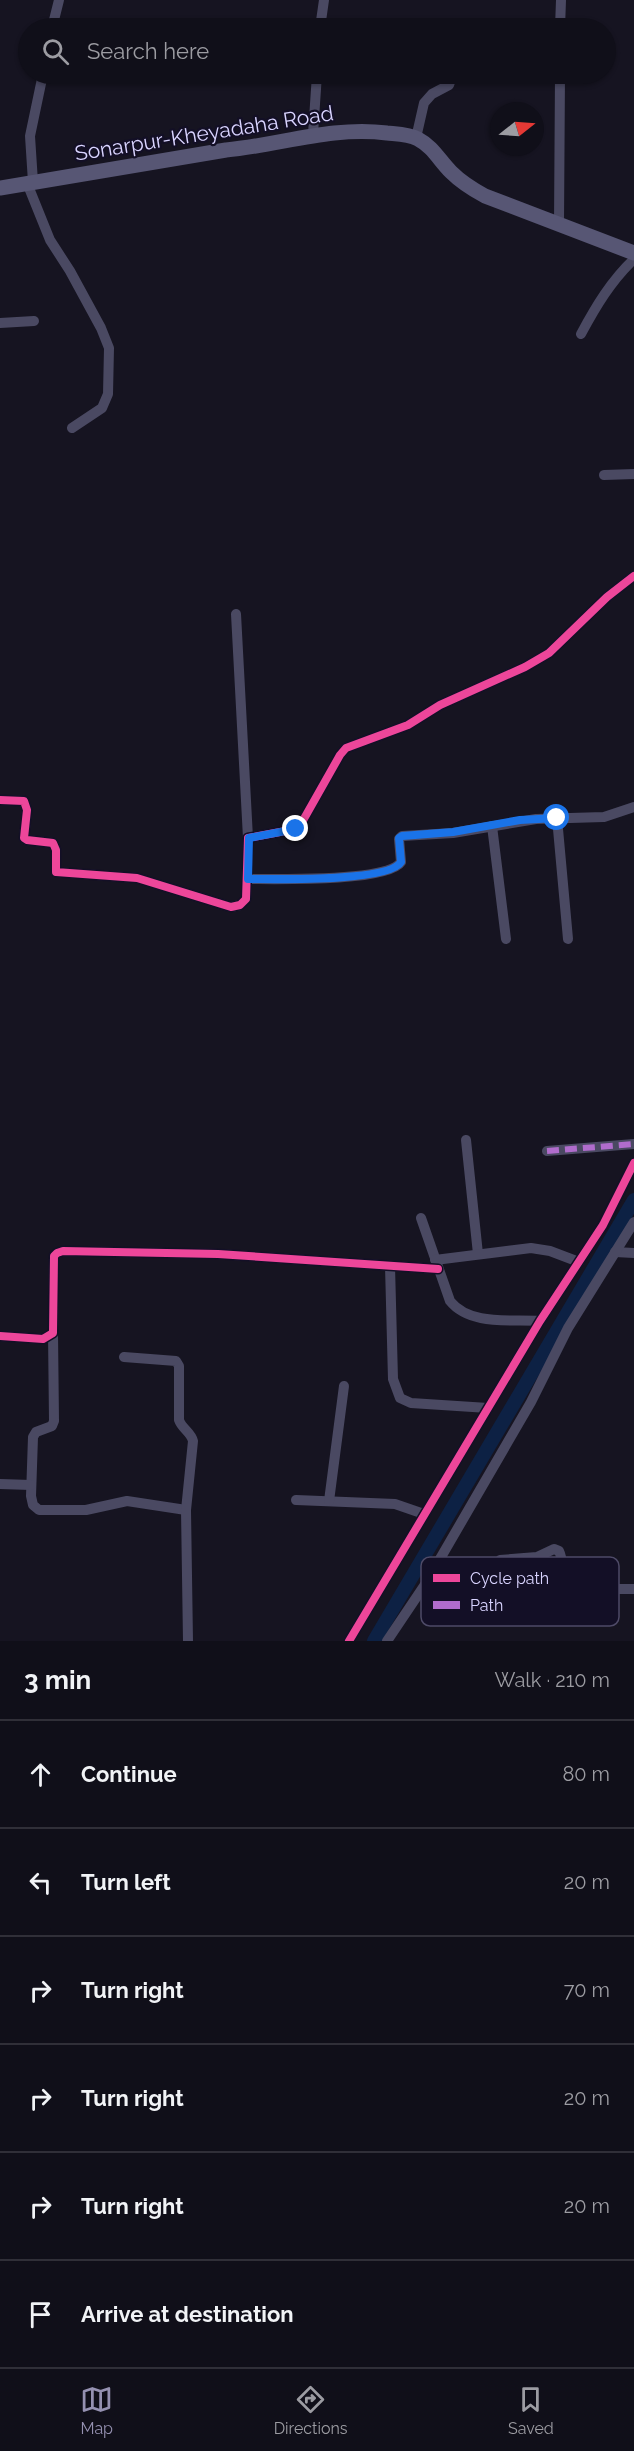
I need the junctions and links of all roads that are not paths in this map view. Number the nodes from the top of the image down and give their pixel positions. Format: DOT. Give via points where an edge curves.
graph roads {
  1 [pos="59,0"];
  2 [pos="324,0"];
  3 [pos="561,0"];
  4 [pos="54,18"];
  5 [pos="322,18"];
  6 [pos="560,18"];
  7 [pos="41,84"];
  8 [pos="316,84"];
  9 [pos="449,84"];
  10 [pos="560,84"];
  11 [pos="313,134"];
  12 [pos="416,138"];
  13 [pos="30,182"];
  14 [pos="0,188"];
  15 [pos="560,224"];
  16 [pos="634,253"];
  17 [pos="634,259"];
  18 [pos="34,321"];
  19 [pos="0,322"];
  20 [pos="581,334"];
  21 [pos="72,428"];
  22 [pos="634,474"];
  23 [pos="604,475"];
  24 [pos="634,576"];
  25 [pos="236,614"];
  26 [pos="0,800"];
  27 [pos="634,807"];
  28 [pos="557,818"];
  29 [pos="492,826"];
  30 [pos="249,838"];
  31 [pos="248,879"];
  32 [pos="506,939"];
  33 [pos="568,939"];
  34 [pos="466,1140"];
  35 [pos="634,1144"];
  36 [pos="547,1152"];
  37 [pos="634,1163"];
  38 [pos="421,1218"];
  39 [pos="634,1222"];
  40 [pos="615,1252"];
  41 [pos="634,1253"];
  42 [pos="478,1254"];
  43 [pos="579,1262"];
  44 [pos="437,1264"];
  45 [pos="390,1266"];
  46 [pos="540,1321"];
  47 [pos="53,1333"];
  48 [pos="0,1336"];
  49 [pos="124,1357"];
  50 [pos="344,1386"];
  51 [pos="488,1407"];
  52 [pos="0,1484"];
  53 [pos="32,1485"];
  54 [pos="296,1500"];
  55 [pos="329,1501"];
  56 [pos="186,1510"];
  57 [pos="424,1514"];
  58 [pos="441,1557"];
  59 [pos="537,1557"];
  60 [pos="562,1557"];
  61 [pos="421,1589"];
  62 [pos="188,1641"];
  63 [pos="350,1641"];
  64 [pos="387,1641"];
  1 -- 4 [label="street"];
  2 -- 5 [label="street"];
  3 -- 6 [label="street"];
  7 -- 13 [label="street" via="30,136"];
  8 -- 11 [label="street"];
  9 -- 12 [label="street" via="424,103"];
  10 -- 15 [label="street"];
  11 -- 12 [label="main road, Sonarpur-Kheyadaha Road" via="371,131"];
  11 -- 13 [label="main road, Sonarpur-Kheyadaha Road" via="264,146"];
  12 -- 15 [label="main road" via="430,146 464,184"];
  13 -- 14 [label="main road, Sonarpur-Kheyadaha Road"];
  13 -- 21 [label="street" via="50,240 109,348 108,394 102,408"];
  15 -- 16 [label="main road"];
  17 -- 20 [label="street" via="609,286"];
  18 -- 19 [label="street"];
  22 -- 23 [label="street"];
  24 -- 30 [label="street" via="549,653 408,724 346,748 296,829"];
  25 -- 30 [label="street"];
  26 -- 31 [label="street" via="24,801 24,838 53,843 55,867 60,873 137,878 231,907 246,899"];
  27 -- 28 [label="street" via="604,817"];
  28 -- 29 [label="street"];
  28 -- 33 [label="street"];
  29 -- 31 [label="street" via="402,836 401,862 392,870 331,879"];
  29 -- 32 [label="street"];
  30 -- 31 [label="street"];
  34 -- 42 [label="street"];
  35 -- 36 [label="street"];
  37 -- 43 [label="street" via="603,1225"];
  38 -- 44 [label="street"];
  39 -- 40 [label="street"];
  40 -- 41 [label="street"];
  40 -- 58 [label="street" via="568,1328 531,1402"];
  42 -- 43 [label="street" via="531,1248"];
  42 -- 44 [label="street"];
  43 -- 46 [label="street"];
  44 -- 45 [label="street"];
  44 -- 46 [label="street" via="450,1301 458,1310 472,1317"];
  45 -- 47 [label="street" via="218,1254 57,1252"];
  45 -- 51 [label="street" via="393,1379 400,1398 411,1403"];
  46 -- 51 [label="street"];
  47 -- 48 [label="street" via="43,1339"];
  47 -- 53 [label="street" via="54,1421 33,1437"];
  49 -- 56 [label="street" via="176,1360 179,1366 179,1420 193,1441"];
  50 -- 55 [label="street"];
  51 -- 57 [label="street"];
  52 -- 53 [label="street"];
  53 -- 56 [label="street" via="33,1505 39,1510 86,1510 127,1501"];
  54 -- 55 [label="street"];
  55 -- 57 [label="street" via="395,1504"];
  56 -- 62 [label="street"];
  57 -- 63 [label="street"];
  59 -- 60 [label="street" via="554,1549"];
  61 -- 64 [label="street"];
}
